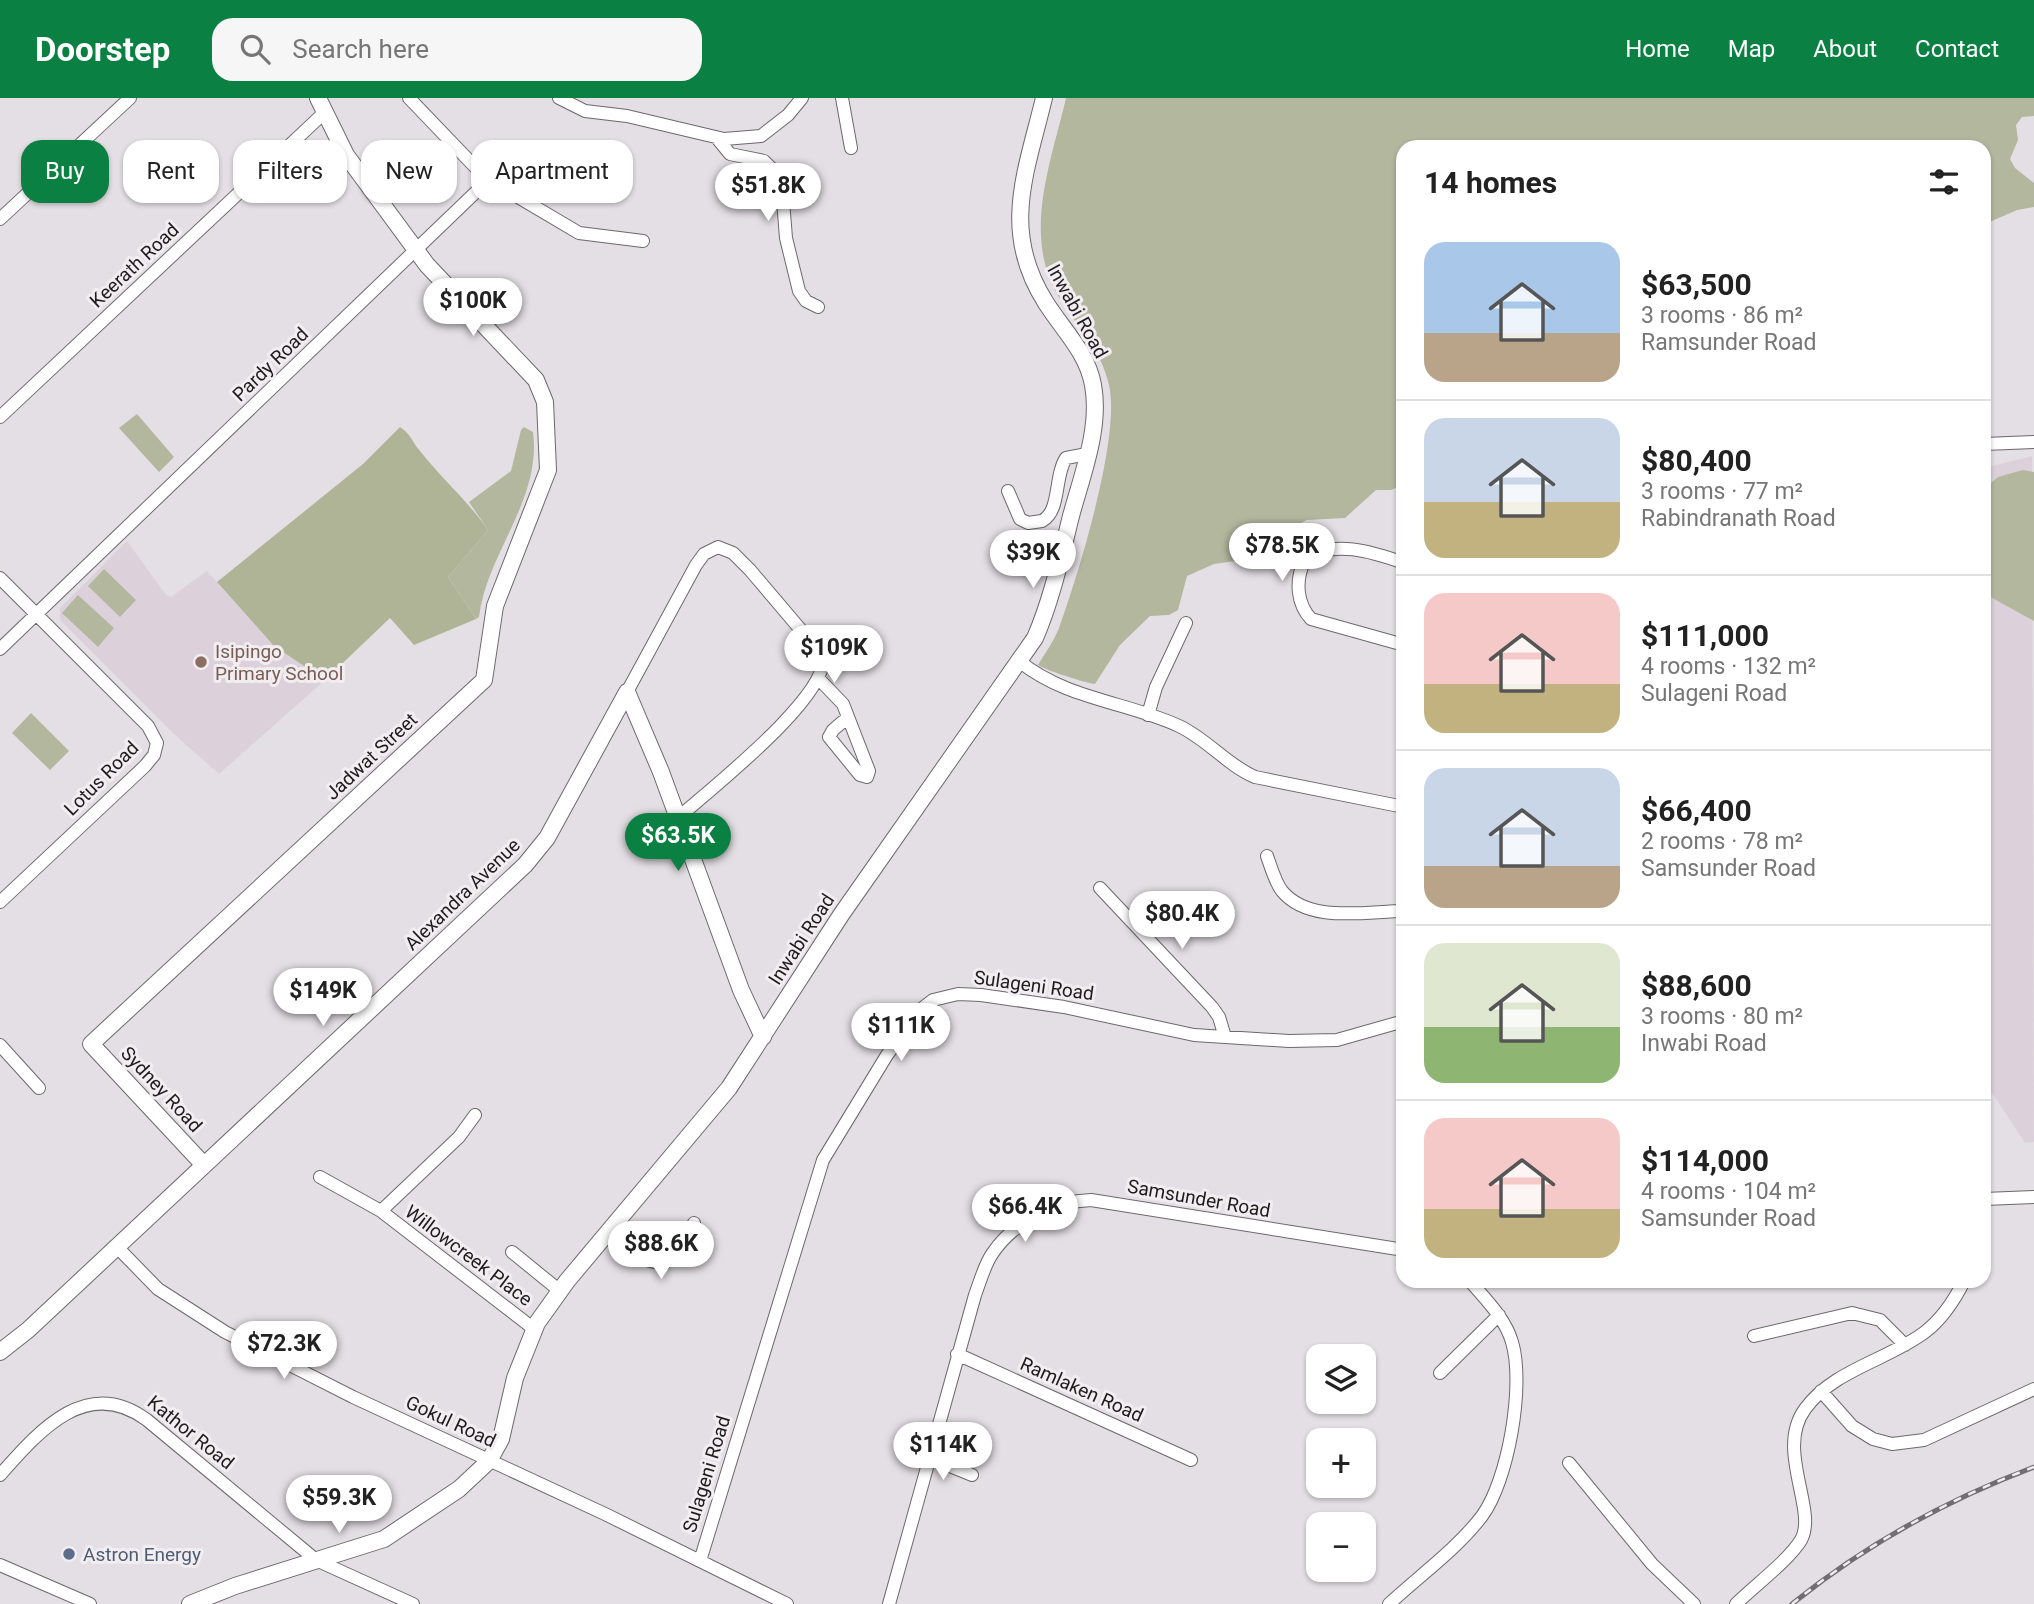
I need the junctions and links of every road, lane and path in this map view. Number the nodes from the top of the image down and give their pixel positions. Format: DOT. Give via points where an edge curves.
graph roads {
  1 [pos="130,98"];
  2 [pos="408,98"];
  3 [pos="559,98"];
  4 [pos="802,98"];
  5 [pos="842,98"];
  6 [pos="1044,98"];
  7 [pos="322,105"];
  8 [pos="716,137"];
  9 [pos="850,148"];
  10 [pos="471,163"];
  11 [pos="471,193"];
  12 [pos="528,203"];
  13 [pos="0,219"];
  14 [pos="643,241"];
  15 [pos="417,248"];
  16 [pos="818,307"];
  17 [pos="0,418"];
  18 [pos="2034,442"];
  19 [pos="1991,444"];
  20 [pos="1087,454"];
  21 [pos="1008,491"];
  22 [pos="1396,561"];
  23 [pos="0,578"];
  24 [pos="35,615"];
  25 [pos="1186,623"];
  26 [pos="1396,643"];
  27 [pos="0,649"];
  28 [pos="1019,662"];
  29 [pos="819,679"];
  30 [pos="628,692"];
  31 [pos="1148,715"];
  32 [pos="848,718"];
  33 [pos="1396,805"];
  34 [pos="678,818"];
  35 [pos="1267,856"];
  36 [pos="1100,888"];
  37 [pos="0,902"];
  38 [pos="1396,911"];
  39 [pos="1396,1023"];
  40 [pos="763,1037"];
  41 [pos="1225,1037"];
  42 [pos="91,1044"];
  43 [pos="0,1045"];
  44 [pos="39,1088"];
  45 [pos="475,1115"];
  46 [pos="203,1164"];
  47 [pos="320,1177"];
  48 [pos="2034,1197"];
  49 [pos="1991,1199"];
  50 [pos="381,1211"];
  51 [pos="694,1223"];
  52 [pos="610,1230"];
  53 [pos="116,1246"];
  54 [pos="1396,1249"];
  55 [pos="512,1252"];
  56 [pos="1476,1288"];
  57 [pos="1959,1288"];
  58 [pos="560,1291"];
  59 [pos="1499,1315"];
  60 [pos="534,1329"];
  61 [pos="1754,1336"];
  62 [pos="1905,1345"];
  63 [pos="0,1352"];
  64 [pos="957,1354"];
  65 [pos="1440,1373"];
  66 [pos="2034,1390"];
  67 [pos="1821,1391"];
  68 [pos="928,1457"];
  69 [pos="1191,1460"];
  70 [pos="489,1461"];
  71 [pos="1569,1463"];
  72 [pos="0,1475"];
  73 [pos="972,1475"];
  74 [pos="340,1554"];
  75 [pos="316,1560"];
  76 [pos="700,1561"];
  77 [pos="0,1564"];
  78 [pos="351,1576"];
  79 [pos="90,1604"];
  80 [pos="190,1604"];
  81 [pos="413,1604"];
  82 [pos="787,1604"];
  83 [pos="889,1604"];
  84 [pos="1389,1604"];
  85 [pos="1694,1604"];
  86 [pos="1736,1604"];
  1 -- 13 [label="street"];
  2 -- 10 [label="street"];
  3 -- 8 [label="street" via="585,111"];
  4 -- 8 [label="street" via="761,136"];
  5 -- 9 [label="street"];
  6 -- 20 [label="street, Inwabi Road" via="1021,192 1018,226 1040,293 1076,343 1093,384 1095,419"];
  7 -- 15 [label="street, Jadwat Street" via="346,155"];
  7 -- 17 [label="street, Keerath Road"];
  8 -- 16 [label="street" via="730,153 764,161 775,172 782,188 786,238 799,291"];
  11 -- 15 [label="street, Pardy Road"];
  12 -- 14 [label="street" via="579,233"];
  15 -- 24 [label="street, Pardy Road"];
  15 -- 42 [label="street, Jadwat Street" via="427,265 536,380 545,402 548,470 500,591 484,680"];
  18 -- 19 [label="street"];
  20 -- 21 [label="street" via="1072,455 1063,463 1052,509 1042,521 1020,519"];
  20 -- 28 [label="street, Inwabi Road" via="1041,624"];
  22 -- 26 [label="street" via="1350,550 1319,552 1304,562 1298,584 1304,611 1311,620"];
  23 -- 24 [label="street"];
  24 -- 27 [label="street, Pardy Road"];
  24 -- 37 [label="street, Lotus Road" via="148,726 157,743 145,766"];
  25 -- 31 [label="street"];
  28 -- 31 [label="street" via="1055,684"];
  28 -- 40 [label="street, Inwabi Road" via="841,915"];
  29 -- 30 [label="street, Alexandra Avenue" via="825,664 820,650 733,553 718,547 696,565"];
  29 -- 32 [label="street" via="843,704"];
  29 -- 34 [label="street" via="778,731"];
  30 -- 34 [label="street"];
  30 -- 46 [label="street, Alexandra Avenue" via="552,830 525,865"];
  31 -- 33 [label="street" via="1189,731 1255,777"];
  34 -- 40 [label="street"];
  35 -- 38 [label="street" via="1282,891 1305,908 1333,914"];
  36 -- 41 [label="street" via="1212,1007"];
  39 -- 41 [label="street, Sulageni Road" via="1320,1042"];
  40 -- 52 [label="street, Inwabi Road" via="707,1115"];
  41 -- 76 [label="street, Sulageni Road" via="981,995 933,1000 920,1010 823,1160"];
  42 -- 46 [label="street, Sydney Road"];
  43 -- 44 [label="street"];
  45 -- 50 [label="street, Willowcreek Place"];
  46 -- 53 [label="street, Alexandra Avenue"];
  47 -- 50 [label="street, Willowcreek Place"];
  48 -- 49 [label="street"];
  50 -- 60 [label="street, Willowcreek Place"];
  51 -- 52 [label="street" via="682,1249 663,1264 646,1260"];
  52 -- 58 [label="street, Inwabi Road"];
  53 -- 63 [label="street, Alexandra Avenue"];
  53 -- 70 [label="street, Gokul Road" via="158,1289 207,1322"];
  54 -- 64 [label="street, Samsunder Road" via="1073,1200 1035,1216 992,1254"];
  55 -- 58 [label="street"];
  56 -- 59 [label="street"];
  57 -- 62 [label="street" via="1937,1322"];
  58 -- 60 [label="street, Inwabi Road"];
  59 -- 65 [label="street"];
  59 -- 84 [label="street" via="1513,1343 1516,1369 1503,1478 1481,1518"];
  60 -- 70 [label="street, Inwabi Road"];
  61 -- 62 [label="street" via="1852,1313 1880,1320"];
  62 -- 67 [label="street"];
  64 -- 68 [label="street, Samsunder Road"];
  64 -- 69 [label="street, Ramlaken Road"];
  66 -- 67 [label="street" via="1924,1440 1892,1444 1852,1426"];
  67 -- 86 [label="street" via="1802,1413 1795,1431 1804,1529 1794,1548"];
  68 -- 73 [label="street"];
  68 -- 83 [label="street, Samsunder Road"];
  70 -- 74 [label="street, Inwabi Road" via="459,1489 398,1531"];
  70 -- 76 [label="street, Gokul Road"];
  71 -- 85 [label="street" via="1652,1564"];
  72 -- 75 [label="street, Kathor Road" via="60,1417 91,1403 116,1404 147,1420"];
  74 -- 75 [label="street, Inwabi Road"];
  74 -- 78 [label="street"];
  75 -- 78 [label="street, Kathor Road"];
  75 -- 80 [label="street, Inwabi Road"];
  76 -- 82 [label="street, Gokul Road"];
  77 -- 79 [label="street"];
  78 -- 81 [label="street, Kathor Road"];
}
